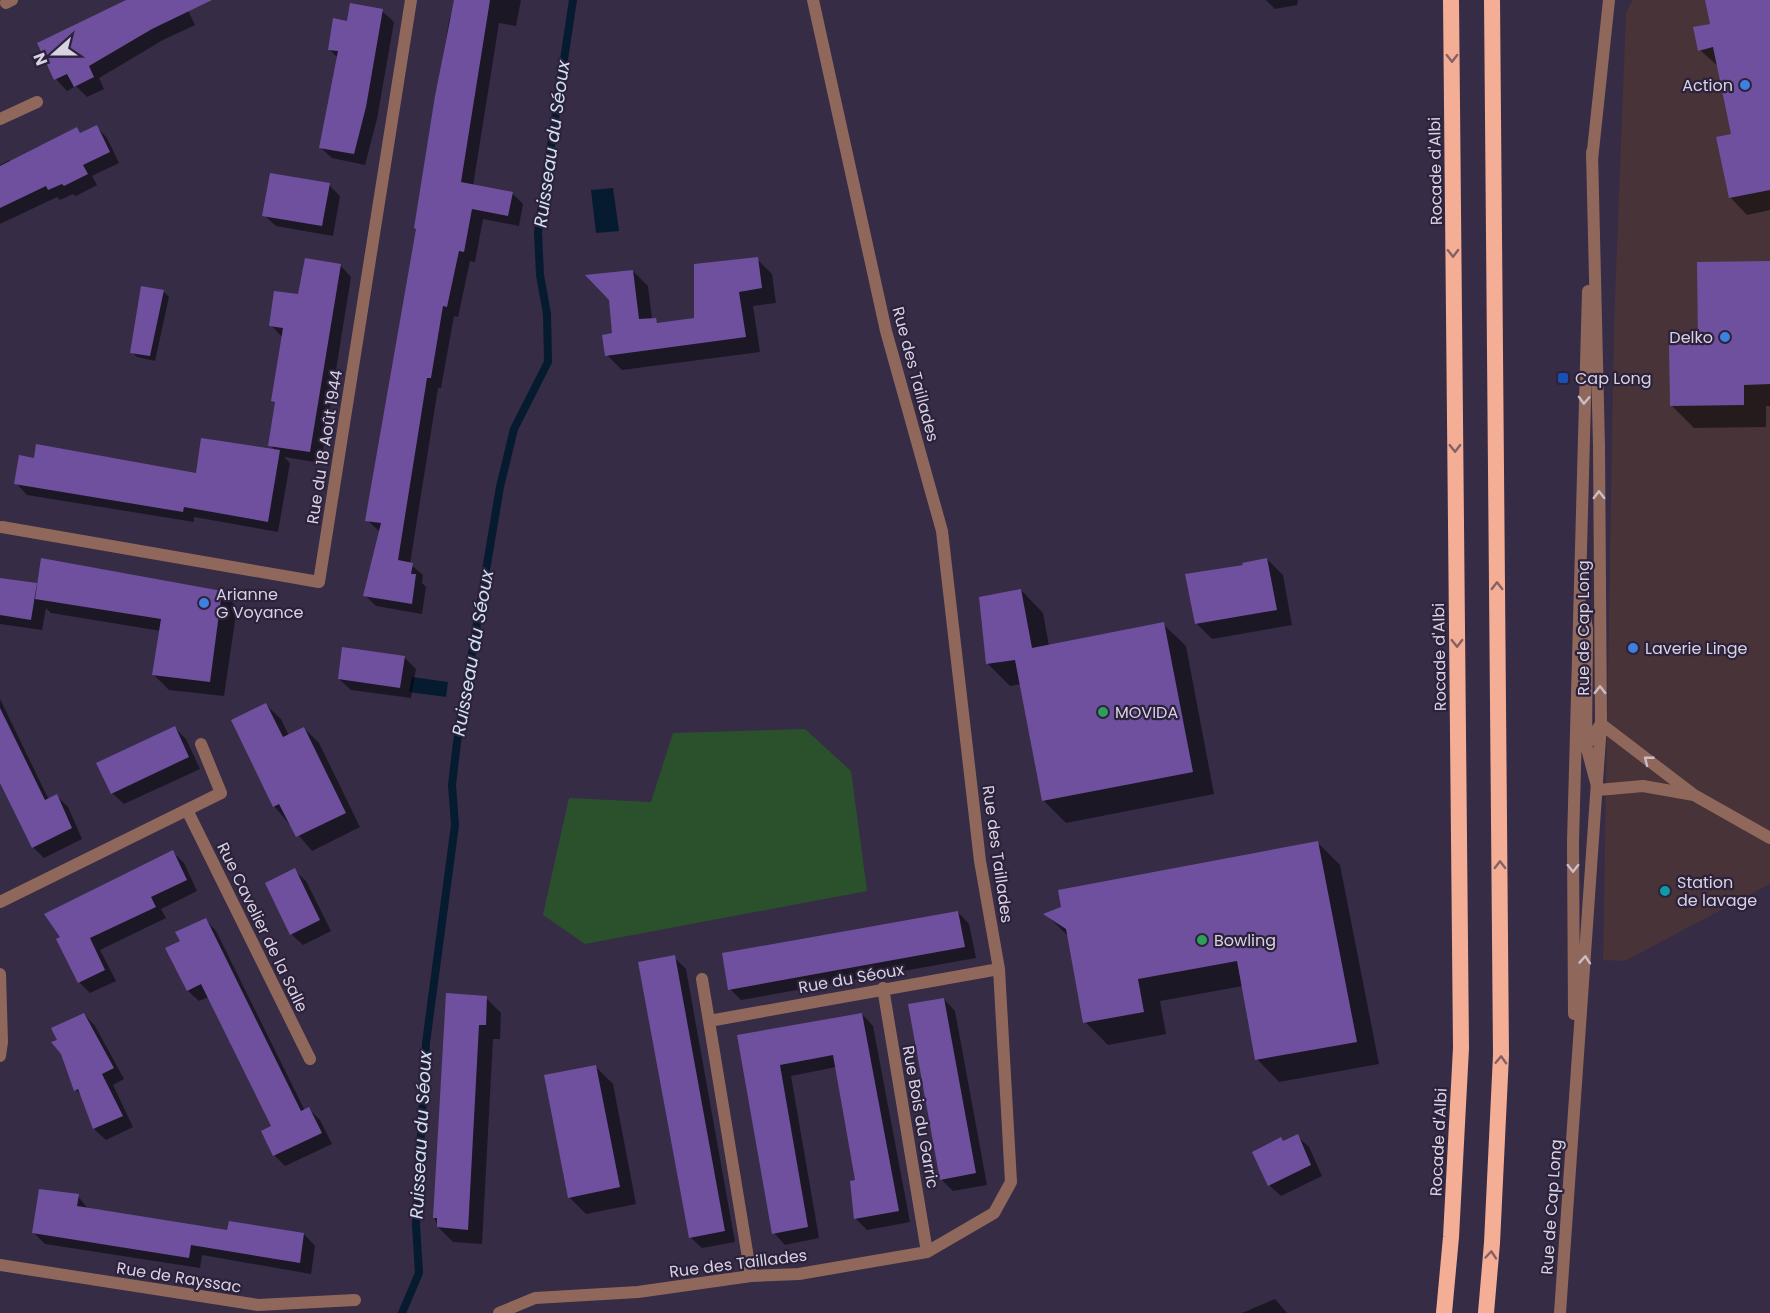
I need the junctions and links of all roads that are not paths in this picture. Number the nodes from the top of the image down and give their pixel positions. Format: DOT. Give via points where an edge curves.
graph roads {
  1 [pos="411,0"];
  2 [pos="813,0"];
  3 [pos="1451,0"];
  4 [pos="1492,0"];
  5 [pos="1609,0"];
  6 [pos="37,102"];
  7 [pos="0,119"];
  8 [pos="1592,152"];
  9 [pos="2,527"];
  10 [pos="1579,586"];
  11 [pos="1601,723"];
  12 [pos="201,744"];
  13 [pos="1586,745"];
  14 [pos="1598,790"];
  15 [pos="1694,795"];
  16 [pos="187,810"];
  17 [pos="1770,838"];
  18 [pos="1573,842"];
  19 [pos="0,902"];
  20 [pos="999,969"];
  21 [pos="0,974"];
  22 [pos="702,979"];
  23 [pos="883,988"];
  24 [pos="709,1020"];
  25 [pos="0,1056"];
  26 [pos="310,1059"];
  27 [pos="1574,1102"];
  28 [pos="927,1252"];
  29 [pos="0,1264"];
  30 [pos="751,1276"];
  31 [pos="355,1300"];
  32 [pos="499,1313"];
  33 [pos="1444,1313"];
  34 [pos="1486,1313"];
  35 [pos="1560,1313"];
  1 -- 9 [label="street, Rue du 18 Août 1944" via="319,582"];
  2 -- 20 [label="street, Rue des Taillades" via="886,331 942,531 980,861"];
  3 -- 33 [label="highway, Rocade d'Albi, one-way" via="1461,1048"];
  34 -- 4 [label="highway, one-way" via="1501,1055"];
  5 -- 8 [label="street, Rue de Cap Long"];
  6 -- 7 [label="street"];
  8 -- 10 [label="street, Rue de Cap Long, one-way"];
  11 -- 8 [label="street, Rue de Cap Long, one-way"];
  10 -- 13 [label="street" via="1587,629"];
  10 -- 18 [label="street, Rue de Cap Long"];
  11 -- 13 [label="street"];
  11 -- 14 [label="street, Rue de Cap Long"];
  15 -- 11 [label="street, one-way"];
  12 -- 16 [label="street" via="221,793"];
  13 -- 14 [label="street"];
  13 -- 18 [label="street"];
  14 -- 15 [label="street" via="1644,786"];
  27 -- 14 [label="street, Rue de Cap Long, one-way"];
  15 -- 17 [label="street"];
  16 -- 19 [label="street"];
  16 -- 26 [label="street, Rue Cavelier de la Salle"];
  18 -- 27 [label="street, Rue de Cap Long, one-way"];
  20 -- 23 [label="street, Rue du Séoux"];
  20 -- 28 [label="street, Rue des Taillades" via="1011,1182 994,1213"];
  21 -- 25 [label="street"];
  22 -- 24 [label="street"];
  23 -- 24 [label="street, Rue du Séoux"];
  23 -- 28 [label="street, Rue Bois du Garric"];
  24 -- 30 [label="street"];
  27 -- 35 [label="street, Rue de Cap Long"];
  28 -- 30 [label="street, Rue des Taillades" via="799,1274"];
  29 -- 31 [label="street, Rue de Rayssac" via="258,1305"];
  30 -- 32 [label="street, Rue des Taillades" via="638,1292 535,1298"];
}
